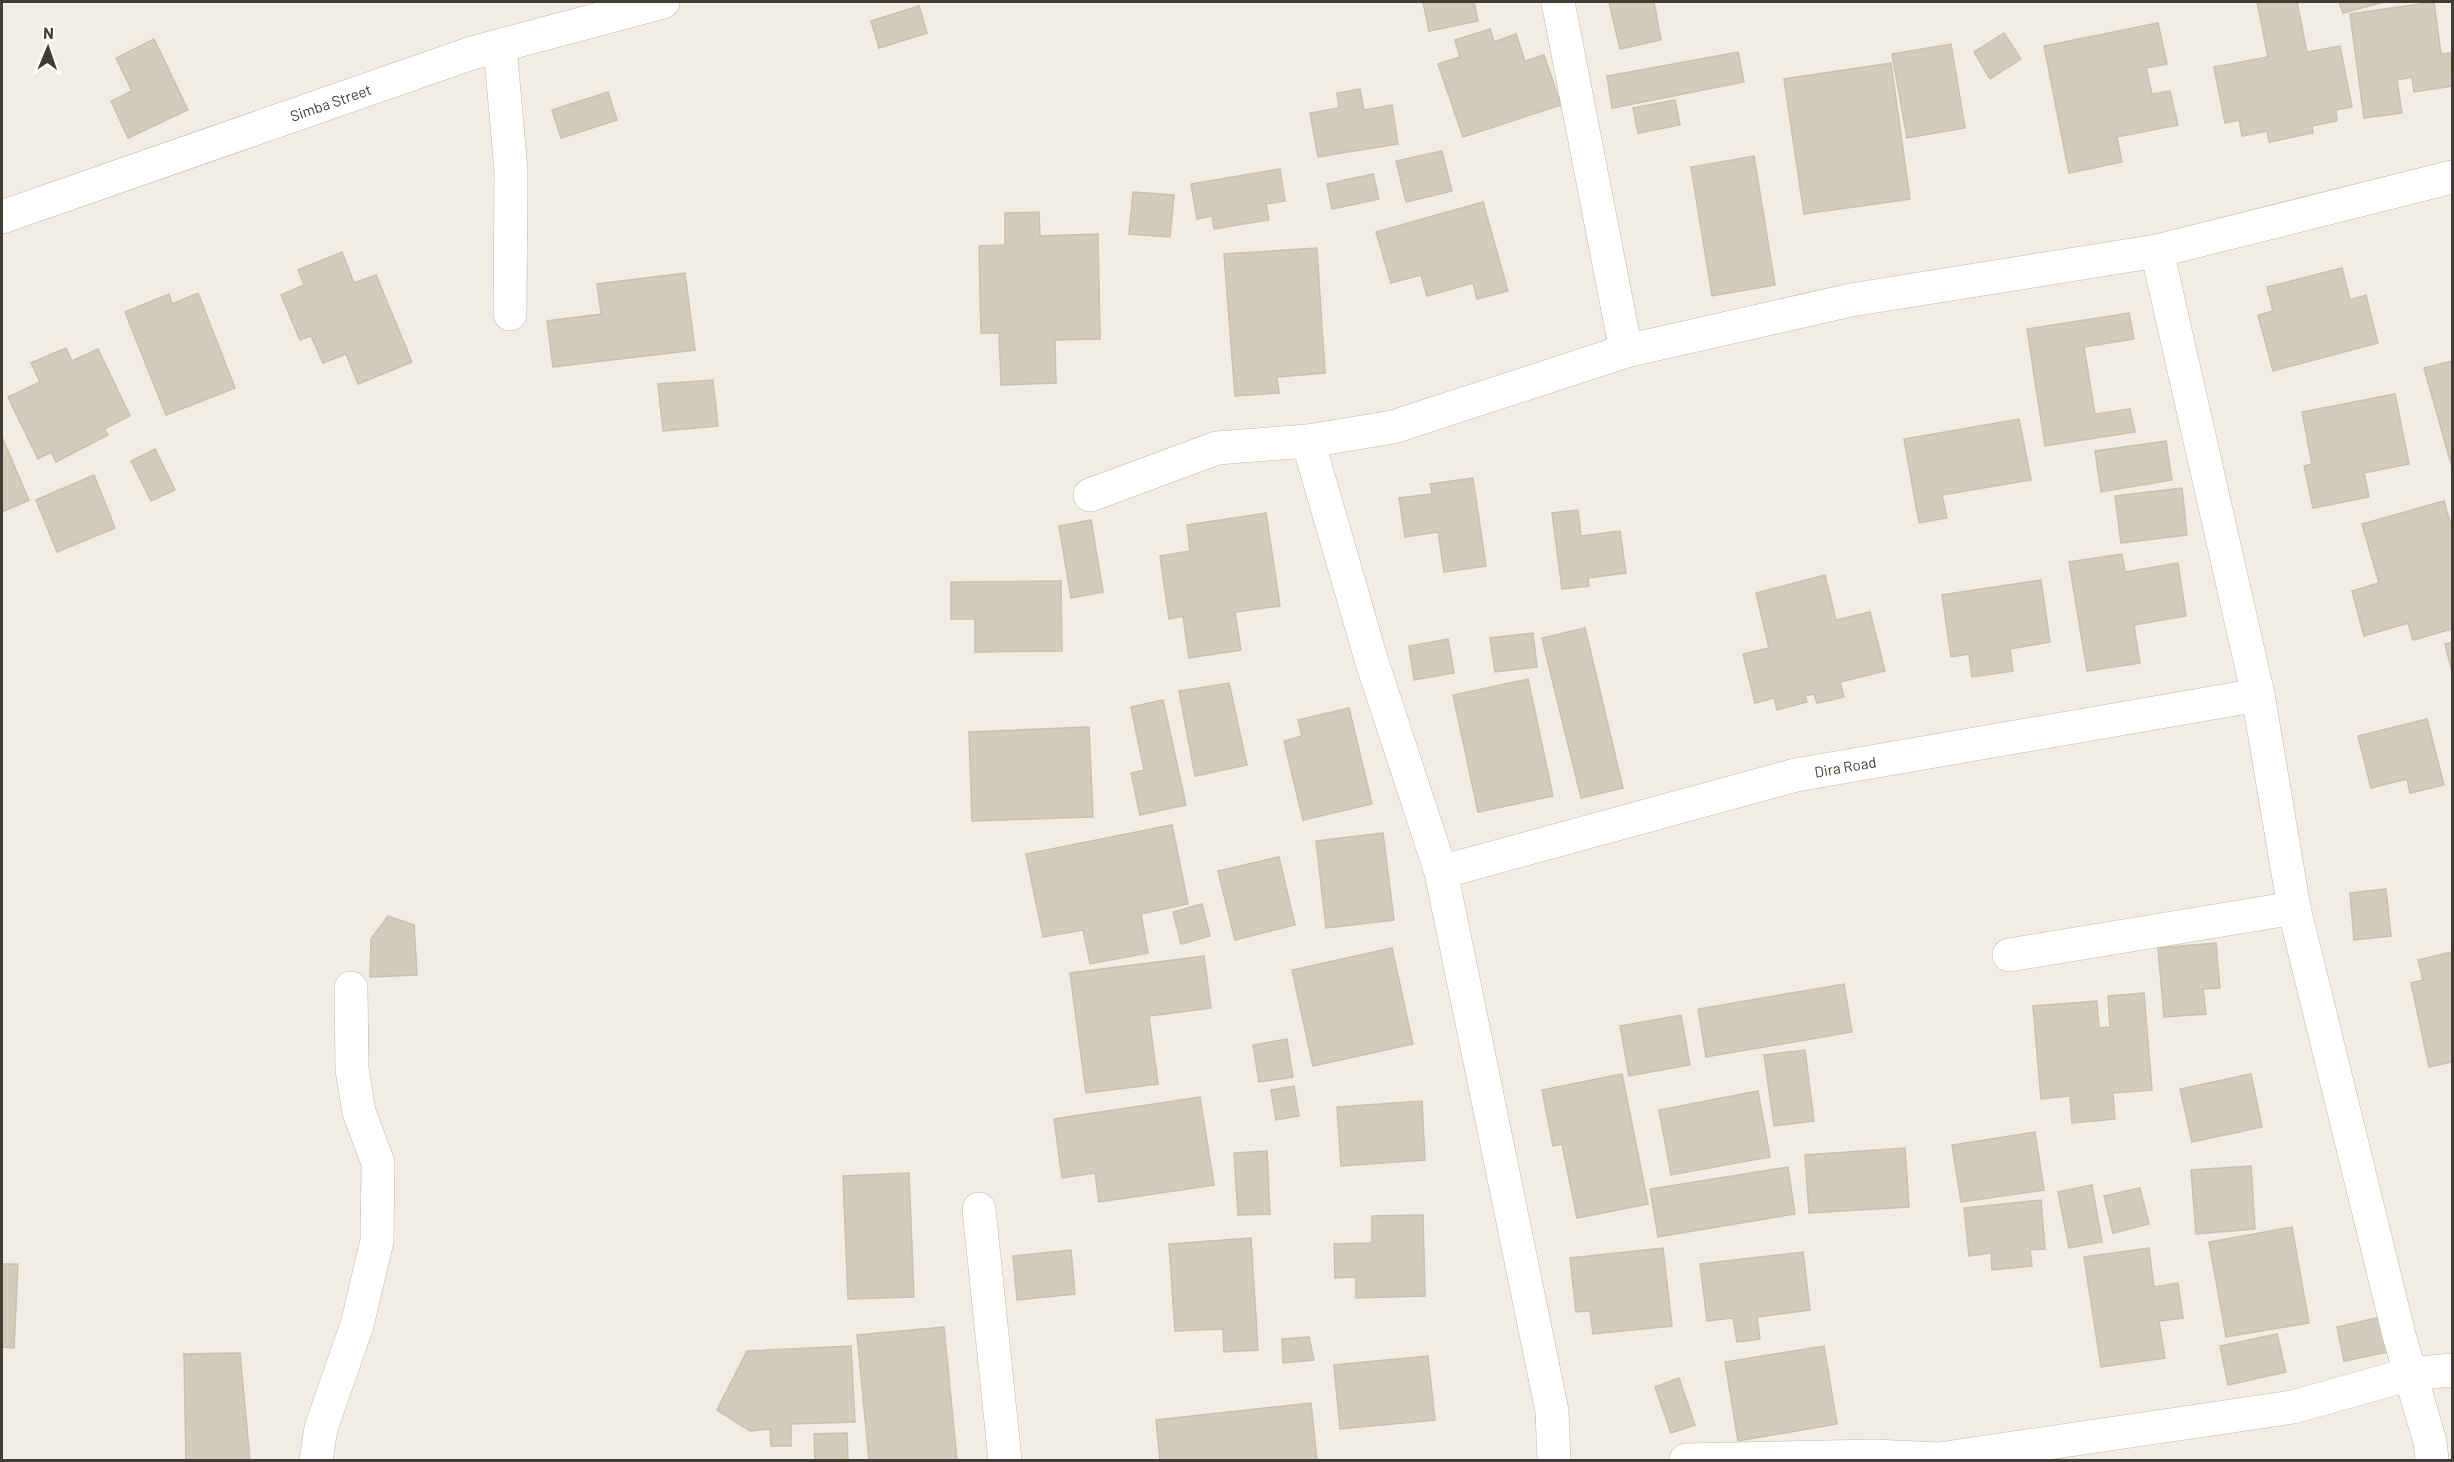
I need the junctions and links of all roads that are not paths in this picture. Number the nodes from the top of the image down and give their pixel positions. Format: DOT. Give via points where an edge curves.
graph roads {
  1 [pos="663,2"];
  2 [pos="1558,2"];
  3 [pos="500,45"];
  4 [pos="2452,177"];
  5 [pos="2,217"];
  6 [pos="2157,251"];
  7 [pos="510,314"];
  8 [pos="1626,351"];
  9 [pos="1308,441"];
  10 [pos="1090,495"];
  11 [pos="2258,695"];
  12 [pos="1441,872"];
  13 [pos="2294,908"];
  14 [pos="2008,955"];
  15 [pos="351,988"];
  16 [pos="979,1209"];
  17 [pos="2452,1370"];
  18 [pos="2410,1374"];
  19 [pos="1939,1460"];
  20 [pos="316,1461"];
  21 [pos="1005,1461"];
  22 [pos="1554,1461"];
  23 [pos="1686,1461"];
  24 [pos="2432,1461"];
  1 -- 3 [label="street, Simba Street"];
  2 -- 8 [label="street"];
  3 -- 5 [label="street, Simba Street"];
  3 -- 7 [label="street" via="511,171"];
  4 -- 6 [label="street"];
  6 -- 8 [label="street" via="1851,300"];
  6 -- 11 [label="street"];
  8 -- 9 [label="street" via="1393,427"];
  9 -- 10 [label="street" via="1217,448"];
  9 -- 12 [label="street" via="1371,659"];
  11 -- 12 [label="street, Dira Road" via="1796,776"];
  11 -- 13 [label="street"];
  12 -- 22 [label="street" via="1552,1411"];
  13 -- 14 [label="street"];
  13 -- 18 [label="street"];
  15 -- 20 [label="street" via="352,1069 359,1112 378,1163 377,1241 357,1325 321,1428"];
  16 -- 21 [label="street"];
  17 -- 18 [label="street"];
  18 -- 19 [label="street" via="2293,1407"];
  18 -- 24 [label="street"];
  19 -- 23 [label="street" via="1874,1456"];
}
